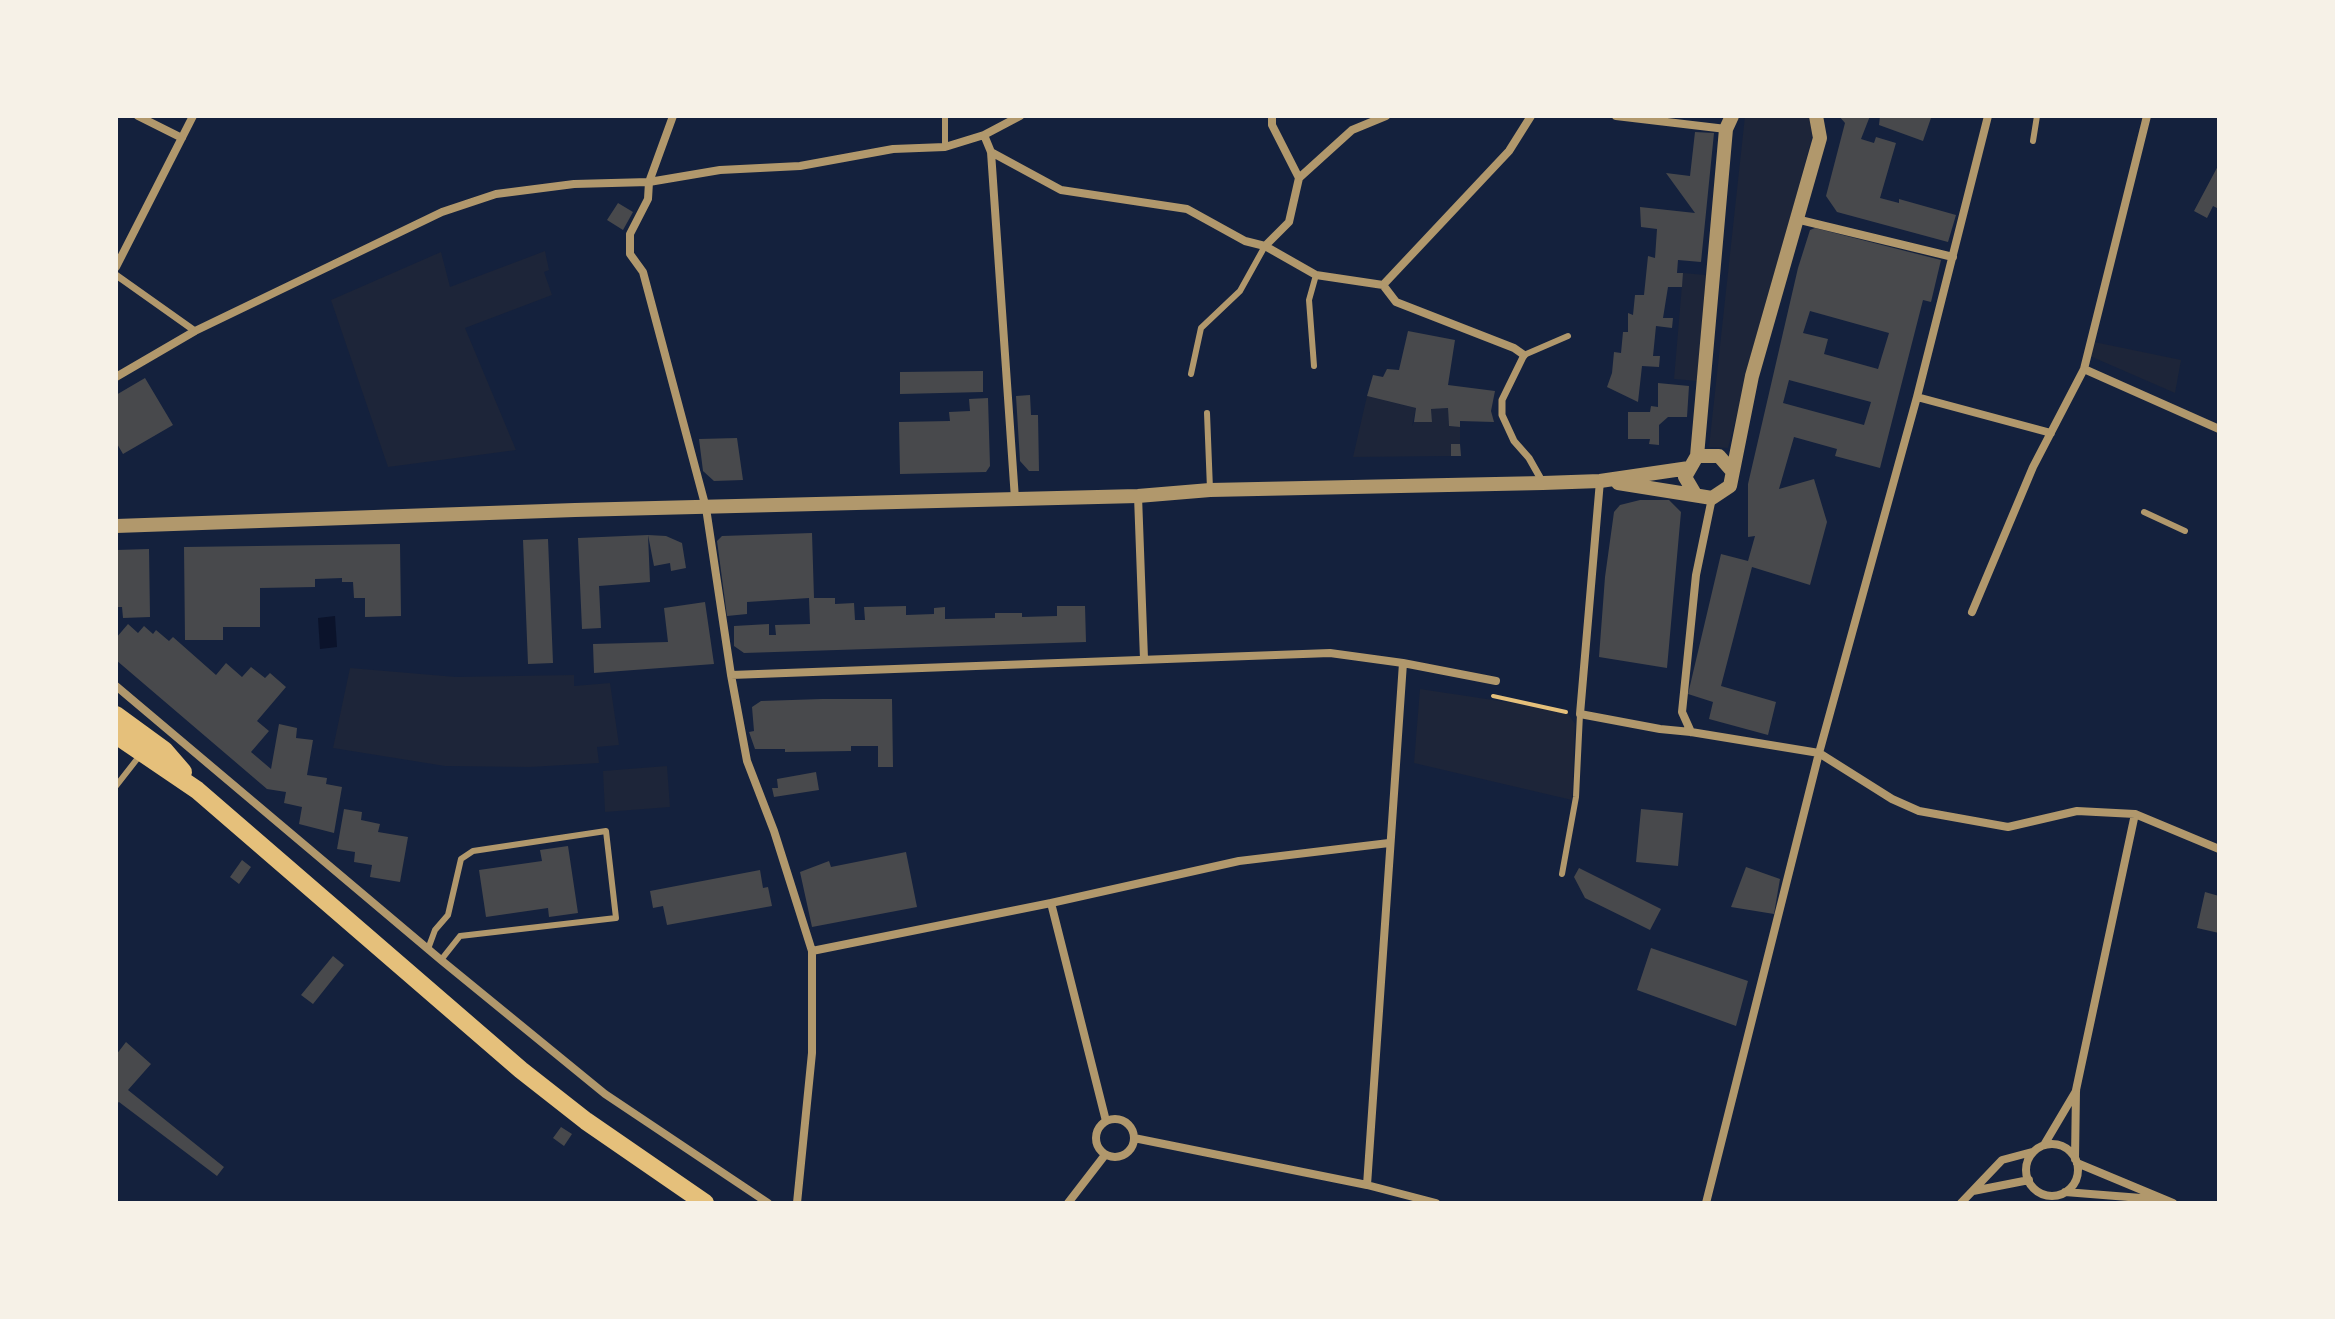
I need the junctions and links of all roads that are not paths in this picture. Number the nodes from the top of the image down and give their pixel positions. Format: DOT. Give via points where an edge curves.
graph roads {
  1 [pos="138,116"];
  2 [pos="193,116"];
  3 [pos="673,116"];
  4 [pos="945,116"];
  5 [pos="1020,116"];
  6 [pos="1272,116"];
  7 [pos="1386,116"];
  8 [pos="1531,116"];
  9 [pos="1616,116"];
  10 [pos="1816,116"];
  11 [pos="1988,116"];
  12 [pos="2037,116"];
  13 [pos="2147,116"];
  14 [pos="1729,122"];
  15 [pos="984,135"];
  16 [pos="182,138"];
  17 [pos="2033,141"];
  18 [pos="945,147"];
  19 [pos="991,152"];
  20 [pos="1299,178"];
  21 [pos="649,182"];
  22 [pos="1796,219"];
  23 [pos="1265,246"];
  24 [pos="1953,257"];
  25 [pos="116,267"];
  26 [pos="116,275"];
  27 [pos="1316,275"];
  28 [pos="1383,285"];
  29 [pos="195,331"];
  30 [pos="1568,336"];
  31 [pos="1524,355"];
  32 [pos="1314,366"];
  33 [pos="2084,369"];
  34 [pos="1191,374"];
  35 [pos="116,377"];
  36 [pos="1917,397"];
  37 [pos="1207,413"];
  38 [pos="2219,429"];
  39 [pos="2051,433"];
  40 [pos="1693,462"];
  41 [pos="1732,471"];
  42 [pos="1600,481"];
  43 [pos="1543,483"];
  44 [pos="1210,490"];
  45 [pos="1695,494"];
  46 [pos="1138,496"];
  47 [pos="1712,498"];
  48 [pos="1015,499"];
  49 [pos="706,508"];
  50 [pos="2144,512"];
  51 [pos="116,526"];
  52 [pos="2185,531"];
  53 [pos="1972,612"];
  54 [pos="1144,659"];
  55 [pos="1403,663"];
  56 [pos="731,675"];
  57 [pos="1492,681"];
  58 [pos="116,686"];
  59 [pos="1580,714"];
  60 [pos="116,715"];
  61 [pos="1691,732"];
  62 [pos="116,735"];
  63 [pos="142,752"];
  64 [pos="1819,753"];
  65 [pos="116,786"];
  66 [pos="197,790"];
  67 [pos="2135,814"];
  68 [pos="1389,843"];
  69 [pos="2219,849"];
  70 [pos="1562,874"];
  71 [pos="1051,903"];
  72 [pos="428,949"];
  73 [pos="812,951"];
  74 [pos="441,960"];
  75 [pos="2076,1090"];
  76 [pos="1106,1121"];
  77 [pos="1134,1138"];
  78 [pos="2044,1145"];
  79 [pos="2033,1152"];
  80 [pos="1105,1155"];
  81 [pos="2076,1161"];
  82 [pos="2029,1180"];
  83 [pos="1367,1185"];
  84 [pos="1973,1191"];
  85 [pos="2065,1192"];
  86 [pos="2168,1201"];
  87 [pos="705,1203"];
  88 [pos="768,1203"];
  89 [pos="797,1203"];
  90 [pos="1068,1203"];
  91 [pos="1436,1203"];
  92 [pos="1706,1203"];
  93 [pos="1961,1203"];
  1 -- 16 [label="street"];
  2 -- 16 [label="street"];
  3 -- 21 [label="street"];
  4 -- 18 [label="lane"];
  5 -- 15 [label="street"];
  6 -- 20 [label="street"];
  7 -- 20 [label="street" via="1352,130"];
  8 -- 28 [label="street" via="1509,151"];
  9 -- 14 [label="street"];
  10 -- 22 [label="street" via="1820,138"];
  11 -- 24 [label="street"];
  12 -- 17 [label="lane"];
  13 -- 33 [label="street"];
  14 -- 40 [label="street"];
  15 -- 18 [label="street"];
  15 -- 19 [label="street"];
  16 -- 25 [label="street"];
  18 -- 21 [label="street" via="893,149 800,166 720,170"];
  19 -- 23 [label="street" via="1061,190 1187,209 1245,241"];
  19 -- 48 [label="street"];
  20 -- 23 [label="street" via="1289,222"];
  21 -- 29 [label="street" via="496,194 442,212"];
  21 -- 49 [label="street" via="648,199 630,234 630,254 643,272"];
  22 -- 24 [label="street"];
  22 -- 41 [label="street"];
  23 -- 27 [label="street"];
  23 -- 34 [label="lane" via="1240,291 1201,328"];
  24 -- 36 [label="street"];
  26 -- 29 [label="street"];
  27 -- 28 [label="street"];
  27 -- 32 [label="lane" via="1309,300"];
  28 -- 31 [label="street" via="1396,302"];
  29 -- 35 [label="street"];
  30 -- 31 [label="lane"];
  31 -- 43 [label="street" via="1502,400 1502,415"];
  33 -- 38 [label="street"];
  33 -- 39 [label="street"];
  36 -- 39 [label="street"];
  36 -- 64 [label="street"];
  37 -- 44 [label="lane"];
  39 -- 53 [label="street"];
  40 -- 41 [label="street" via="1719,456"];
  40 -- 42 [label="street"];
  40 -- 45 [label="street" via="1685,477"];
  41 -- 47 [label="street" via="1730,486"];
  42 -- 43 [label="street"];
  42 -- 45 [label="street"];
  42 -- 59 [label="street"];
  43 -- 44 [label="street"];
  44 -- 46 [label="street"];
  45 -- 47 [label="street"];
  46 -- 48 [label="street"];
  46 -- 54 [label="street"];
  47 -- 61 [label="street" via="1696,575 1682,712"];
  48 -- 49 [label="street"];
  49 -- 51 [label="street"];
  49 -- 56 [label="street"];
  50 -- 52 [label="lane"];
  54 -- 55 [label="street" via="1330,653"];
  54 -- 56 [label="street"];
  55 -- 57 [label="street"];
  55 -- 68 [label="street"];
  56 -- 73 [label="street" via="747,761"];
  58 -- 72 [label="street"];
  59 -- 61 [label="street"];
  59 -- 70 [label="lane" via="1576,797"];
  60 -- 66 [label="highway" via="164,750"];
  61 -- 64 [label="street"];
  62 -- 63 [label="highway"];
  63 -- 65 [label="lane"];
  63 -- 66 [label="highway"];
  64 -- 67 [label="street" via="1906,806 1993,826 2022,825 2077,811"];
  64 -- 92 [label="street"];
  66 -- 87 [label="highway" via="521,1070"];
  67 -- 69 [label="street"];
  67 -- 75 [label="street"];
  68 -- 71 [label="street" via="1239,861"];
  68 -- 83 [label="street"];
  71 -- 73 [label="street"];
  71 -- 76 [label="street"];
  72 -- 74 [label="street"];
  72 -- 74 [label="lane" via="448,915 461,859 473,851 606,831 616,918 460,936"];
  73 -- 89 [label="street" via="812,1053"];
  74 -- 88 [label="street" via="605,1094"];
  75 -- 78 [label="street"];
  75 -- 81 [label="street"];
  76 -- 77 [label="street" via="1126,1122"];
  76 -- 80 [label="street" via="1095,1136"];
  77 -- 80 [label="street" via="1125,1155"];
  77 -- 83 [label="street"];
  78 -- 79 [label="street"];
  78 -- 81 [label="street" via="2065,1148"];
  79 -- 82 [label="street" via="2027,1165"];
  79 -- 84 [label="street" via="2002,1160"];
  80 -- 90 [label="street"];
  81 -- 85 [label="street" via="2075,1182"];
  81 -- 86 [label="street"];
  82 -- 84 [label="street"];
  82 -- 85 [label="street" via="2048,1195"];
  83 -- 91 [label="street"];
  84 -- 93 [label="street"];
  85 -- 86 [label="street"];
}
